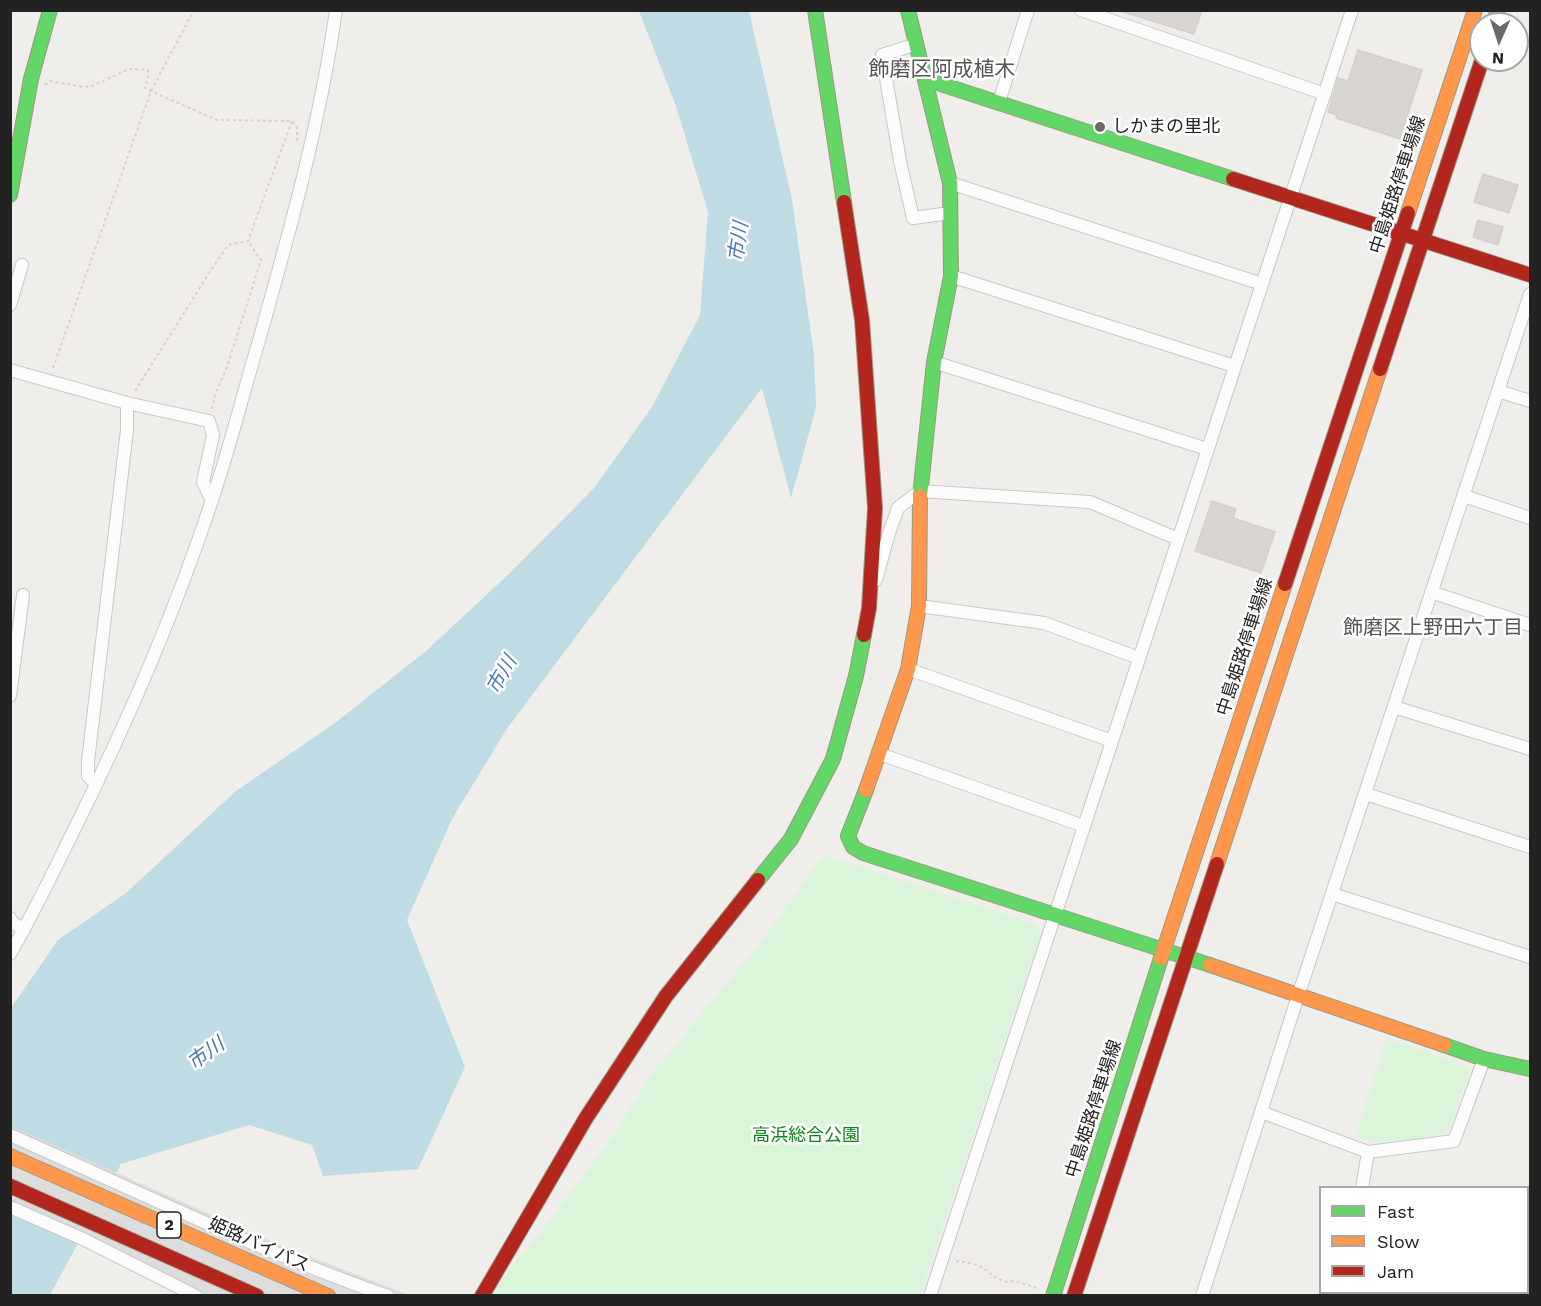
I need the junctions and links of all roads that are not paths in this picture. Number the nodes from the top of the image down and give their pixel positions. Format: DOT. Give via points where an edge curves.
graph roads {
  1 [pos="50,10"];
  2 [pos="336,10"];
  3 [pos="815,10"];
  4 [pos="908,10"];
  5 [pos="1029,10"];
  6 [pos="1081,10"];
  7 [pos="1352,10"];
  8 [pos="1475,10"];
  9 [pos="917,44"];
  10 [pos="1478,72"];
  11 [pos="925,79"];
  12 [pos="1325,94"];
  13 [pos="999,102"];
  14 [pos="950,183"];
  15 [pos="10,195"];
  16 [pos="1290,198"];
  17 [pos="950,213"];
  18 [pos="1401,234"];
  19 [pos="1422,241"];
  20 [pos="22,265"];
  21 [pos="1530,275"];
  22 [pos="951,276"];
  23 [pos="1262,284"];
  24 [pos="1530,294"];
  25 [pos="11,304"];
  26 [pos="934,362"];
  27 [pos="1234,366"];
  28 [pos="10,370"];
  29 [pos="1498,391"];
  30 [pos="1530,401"];
  31 [pos="127,403"];
  32 [pos="1207,449"];
  33 [pos="920,491"];
  34 [pos="1464,496"];
  35 [pos="212,501"];
  36 [pos="1530,518"];
  37 [pos="1178,539"];
  38 [pos="1431,592"];
  39 [pos="23,595"];
  40 [pos="919,606"];
  41 [pos="869,608"];
  42 [pos="1530,625"];
  43 [pos="1139,658"];
  44 [pos="908,669"];
  45 [pos="10,696"];
  46 [pos="1394,707"];
  47 [pos="1112,741"];
  48 [pos="1530,749"];
  49 [pos="880,754"];
  50 [pos="96,784"];
  51 [pos="1366,794"];
  52 [pos="1084,826"];
  53 [pos="1530,847"];
  54 [pos="1332,894"];
  55 [pos="1054,915"];
  56 [pos="11,921"];
  57 [pos="24,930"];
  58 [pos="1163,951"];
  59 [pos="10,954"];
  60 [pos="1186,957"];
  61 [pos="1530,957"];
  62 [pos="1298,996"];
  63 [pos="1484,1059"];
  64 [pos="1530,1069"];
  65 [pos="1261,1112"];
  66 [pos="10,1135"];
  67 [pos="1368,1152"];
  68 [pos="10,1156"];
  69 [pos="10,1186"];
  70 [pos="1362,1186"];
  71 [pos="10,1207"];
  72 [pos="168,1256"];
  73 [pos="301,1284"];
  74 [pos="1053,1294"];
  75 [pos="196,1296"];
  76 [pos="243,1296"];
  77 [pos="256,1296"];
  78 [pos="328,1296"];
  79 [pos="338,1296"];
  80 [pos="388,1296"];
  81 [pos="482,1296"];
  82 [pos="930,1296"];
  83 [pos="1074,1296"];
  84 [pos="1202,1296"];
  1 -- 15 [label="main road" via="36,49 23,109"];
  2 -- 35 [label="street" via="301,188"];
  3 -- 41 [label="main road" via="861,320 875,508"];
  4 -- 9 [label="main road"];
  5 -- 13 [label="street"];
  6 -- 12 [label="street"];
  7 -- 12 [label="street"];
  8 -- 18 [label="main road, 中島姫路停車場線"];
  9 -- 11 [label="main road"];
  9 -- 17 [label="street" via="882,55 900,162 913,218"];
  10 -- 19 [label="main road"];
  11 -- 13 [label="main road"];
  11 -- 14 [label="main road"];
  12 -- 16 [label="street"];
  13 -- 16 [label="main road"];
  14 -- 17 [label="main road"];
  14 -- 23 [label="street"];
  16 -- 18 [label="main road"];
  16 -- 23 [label="street"];
  17 -- 22 [label="main road"];
  18 -- 19 [label="main road"];
  18 -- 58 [label="main road, 中島姫路停車場線"];
  19 -- 21 [label="main road"];
  19 -- 60 [label="main road"];
  20 -- 25 [label="street"];
  22 -- 26 [label="main road"];
  22 -- 27 [label="street"];
  23 -- 27 [label="street"];
  24 -- 29 [label="street"];
  26 -- 32 [label="street"];
  26 -- 33 [label="main road"];
  27 -- 32 [label="street"];
  28 -- 31 [label="street"];
  29 -- 30 [label="street"];
  29 -- 34 [label="street"];
  31 -- 35 [label="street" via="209,421 213,435 203,482"];
  31 -- 50 [label="street" via="88,761 88,776"];
  32 -- 37 [label="street"];
  33 -- 37 [label="street" via="1090,502"];
  33 -- 40 [label="main road"];
  33 -- 41 [label="street" via="898,508"];
  34 -- 36 [label="street"];
  34 -- 38 [label="street"];
  35 -- 50 [label="street" via="140,690"];
  37 -- 43 [label="street"];
  38 -- 42 [label="street"];
  38 -- 46 [label="street"];
  39 -- 45 [label="street"];
  40 -- 43 [label="street" via="1044,623"];
  40 -- 44 [label="main road"];
  41 -- 81 [label="main road" via="856,676 832,759 791,839 666,996 586,1118"];
  43 -- 47 [label="street"];
  44 -- 47 [label="street"];
  44 -- 49 [label="main road"];
  46 -- 48 [label="street"];
  46 -- 51 [label="street"];
  47 -- 52 [label="street"];
  49 -- 52 [label="street"];
  49 -- 55 [label="main road" via="848,836 853,847"];
  50 -- 57 [label="street"];
  51 -- 53 [label="street"];
  51 -- 54 [label="street"];
  52 -- 55 [label="street"];
  54 -- 61 [label="street"];
  54 -- 62 [label="street"];
  55 -- 58 [label="main road"];
  55 -- 82 [label="street"];
  56 -- 57 [label="street"];
  57 -- 59 [label="street"];
  58 -- 60 [label="main road"];
  58 -- 74 [label="main road, 中島姫路停車場線"];
  60 -- 62 [label="main road"];
  60 -- 83 [label="main road"];
  62 -- 63 [label="main road"];
  62 -- 65 [label="street"];
  63 -- 64 [label="main road"];
  63 -- 67 [label="street" via="1454,1141"];
  65 -- 67 [label="street"];
  65 -- 84 [label="street"];
  66 -- 80 [label="street" via="328,1275"];
  67 -- 70 [label="street"];
  68 -- 73 [label="main road, 姫路バイパス / 2"];
  69 -- 72 [label="main road, 2"];
  71 -- 75 [label="street"];
  72 -- 76 [label="main road"];
  72 -- 77 [label="main road, 2"];
  73 -- 78 [label="main road, 姫路バイパス / 2"];
  73 -- 79 [label="main road"];
}
